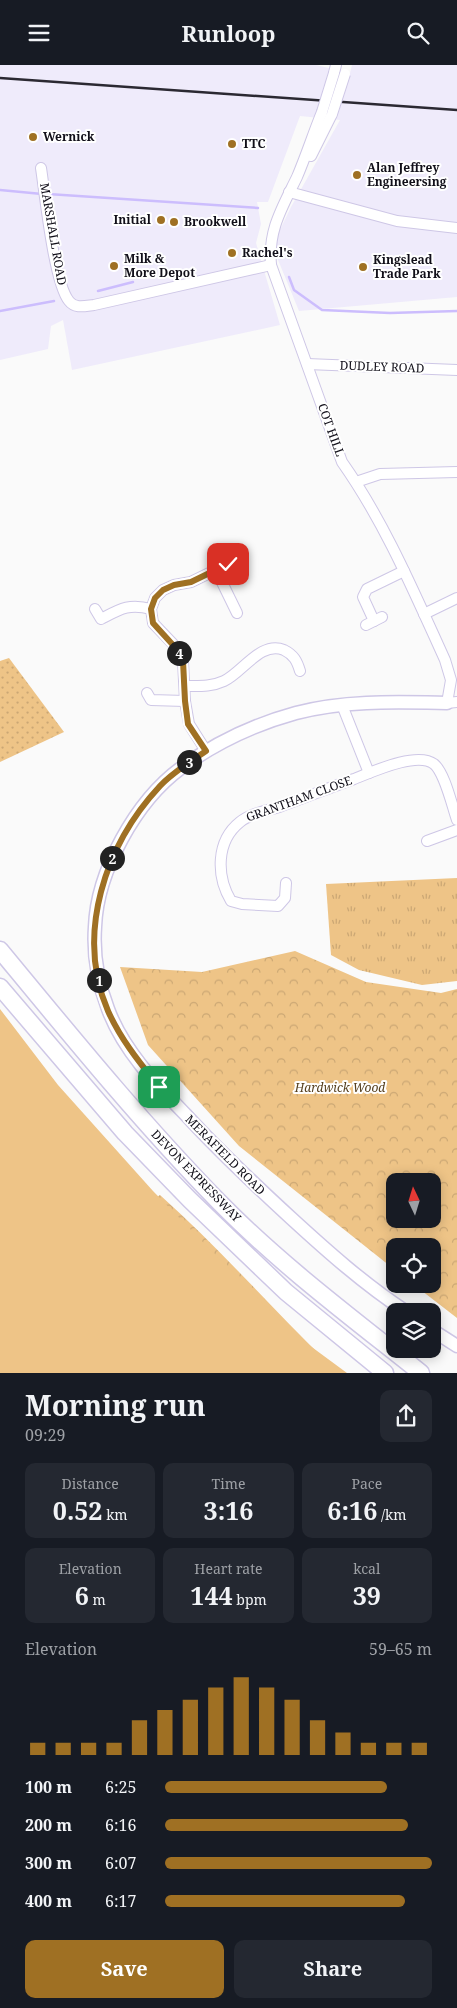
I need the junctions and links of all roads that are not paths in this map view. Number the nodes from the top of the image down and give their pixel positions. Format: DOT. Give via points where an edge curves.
graph roads {
  1 [pos="335,69"];
  2 [pos="346,69"];
  3 [pos="327,113"];
  4 [pos="41,168"];
  5 [pos="290,192"];
  6 [pos="457,228"];
  7 [pos="270,265"];
  8 [pos="307,364"];
  9 [pos="457,370"];
  10 [pos="457,472"];
  11 [pos="356,482"];
  12 [pos="228,564"];
  13 [pos="216,569"];
  14 [pos="404,571"];
  15 [pos="457,598"];
  16 [pos="95,609"];
  17 [pos="151,609"];
  18 [pos="237,613"];
  19 [pos="424,614"];
  20 [pos="374,621"];
  21 [pos="300,671"];
  22 [pos="186,686"];
  23 [pos="147,693"];
  24 [pos="185,701"];
  25 [pos="452,702"];
  26 [pos="342,705"];
  27 [pos="206,751"];
  28 [pos="369,773"];
  29 [pos="457,820"];
  30 [pos="457,830"];
  31 [pos="427,841"];
  32 [pos="286,883"];
  33 [pos="0,950"];
  34 [pos="0,987"];
  35 [pos="393,1303"];
  36 [pos="441,1336"];
  37 [pos="457,1347"];
  38 [pos="385,1373"];
  39 [pos="421,1373"];
  1 -- 3 [label="street, COT HILL, bridge"];
  2 -- 3 [label="street, COT HILL, bridge"];
  3 -- 5 [label="street, COT HILL" via="310,159"];
  4 -- 7 [label="street, MARSHALL ROAD" via="61,287 69,302 77,307"];
  5 -- 6 [label="street" via="398,221"];
  5 -- 7 [label="street, COT HILL" via="272,232"];
  7 -- 8 [label="street, COT HILL"];
  8 -- 9 [label="street, DUDLEY ROAD"];
  8 -- 11 [label="street, COT HILL" via="340,456"];
  10 -- 11 [label="street" via="380,474"];
  11 -- 14 [label="street, COT HILL"];
  12 -- 13 [label="street"];
  13 -- 17 [label="street" via="191,582 163,590"];
  13 -- 18 [label="street"];
  14 -- 19 [label="street, COT HILL"];
  14 -- 20 [label="street" via="366,589 363,597"];
  15 -- 19 [label="street"];
  16 -- 17 [label="street" via="101,619 129,606"];
  17 -- 22 [label="street" via="153,623 183,661"];
  19 -- 25 [label="street, COT HILL" via="447,667"];
  21 -- 22 [label="street" via="291,653 267,649 226,680 212,686"];
  22 -- 24 [label="street"];
  23 -- 24 [label="street" via="151,700"];
  24 -- 27 [label="street" via="188,724"];
  25 -- 26 [label="street, MERAFIELD ROAD"];
  26 -- 27 [label="street, MERAFIELD ROAD" via="297,713 248,730"];
  26 -- 28 [label="street, GRANTHAM CLOSE"];
  27 -- 35 [label="street, MERAFIELD ROAD" via="161,785 137,813 112,859 94,926 96,966 108,1010 125,1043 159,1087 210,1141 323,1247"];
  28 -- 29 [label="street, GRANTHAM CLOSE" via="414,759 434,764 440,772"];
  28 -- 32 [label="street, GRANTHAM CLOSE" via="258,812 240,822 229,834 221,851 221,873 224,889 231,901 278,906 284,899"];
  30 -- 31 [label="street"];
  33 -- 39 [label="highway, DEVON EXPRESSWAY" via="143,1121 220,1203 304,1279"];
  34 -- 38 [label="highway, DEVON EXPRESSWAY" via="125,1133 184,1193 286,1292"];
  36 -- 37 [label="street"];
}
